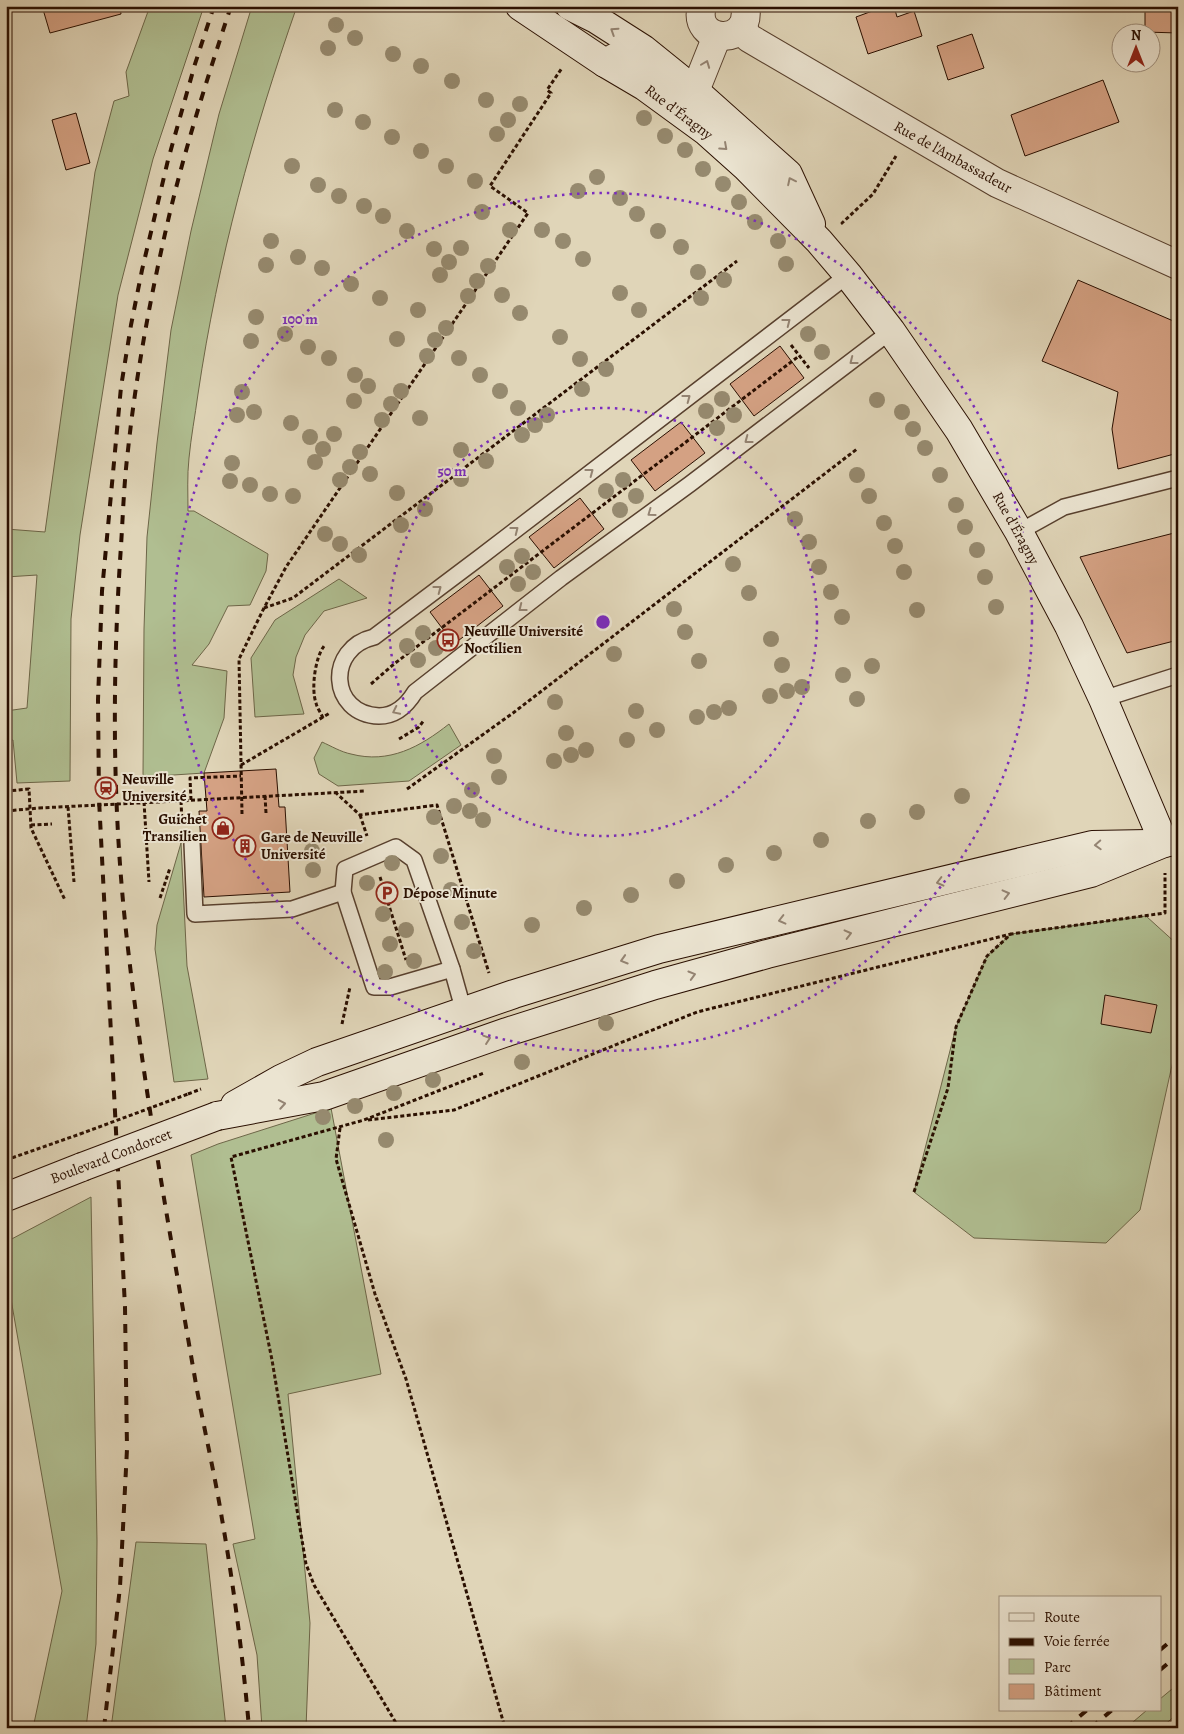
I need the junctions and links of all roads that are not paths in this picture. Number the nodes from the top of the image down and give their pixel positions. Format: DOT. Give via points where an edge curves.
graph roads {
  1 [pos="520,6"];
  2 [pos="570,6"];
  3 [pos="702,6"];
  4 [pos="734,23"];
  5 [pos="605,63"];
  6 [pos="695,91"];
  7 [pos="819,241"];
  8 [pos="1178,265"];
  9 [pos="848,275"];
  10 [pos="891,331"];
  11 [pos="1178,478"];
  12 [pos="1019,532"];
  13 [pos="1178,675"];
  14 [pos="1103,699"];
  15 [pos="1171,842"];
  16 [pos="192,843"];
  17 [pos="343,892"];
  18 [pos="452,969"];
  19 [pos="464,1012"];
  20 [pos="454,1050"];
  21 [pos="217,1116"];
  22 [pos="6,1198"];
  1 -- 5 [label="main road, Rue d'Éragny"];
  6 -- 2 [label="main road, Rue d'Éragny, one-way" via="643,50"];
  3 -- 4 [label="main road, Rue de l'Ambassadeur" via="700,16 706,30"];
  6 -- 4 [label="main road, one-way"];
  4 -- 8 [label="main road, Rue de l'Ambassadeur" via="748,38 997,183"];
  5 -- 6 [label="main road" via="616,57 627,60 639,64 680,93"];
  5 -- 7 [label="main road, Rue d'Éragny, one-way" via="644,86 707,132"];
  7 -- 6 [label="main road, Rue d'Éragny, one-way" via="788,174"];
  7 -- 9 [label="main road, Rue d'Éragny"];
  9 -- 10 [label="main road, Rue d'Éragny"];
  10 -- 9 [label="lane, one-way" via="553,584 415,692 402,708 383,716 370,715 348,701 340,686 339,673 343,660 353,647 374,637"];
  10 -- 12 [label="main road, Rue d'Éragny" via="959,430"];
  11 -- 12 [label="lane" via="1064,508"];
  12 -- 14 [label="main road, Rue d'Éragny"];
  13 -- 14 [label="lane"];
  14 -- 15 [label="main road, Rue d'Éragny"];
  15 -- 19 [label="main road, one-way" via="1092,845 659,949"];
  20 -- 15 [label="main road, one-way" via="655,985 1091,873"];
  16 -- 17 [label="lane" via="195,914 292,909"];
  17 -- 18 [label="lane" via="374,987 390,987"];
  17 -- 18 [label="lane" via="345,869 396,847 414,860"];
  18 -- 19 [label="lane"];
  19 -- 20 [label="main road" via="461,1039"];
  19 -- 21 [label="main road" via="317,1062"];
  21 -- 20 [label="main road, one-way" via="324,1096"];
  21 -- 22 [label="main road, Boulevard Condorcet, bridge"];
}
